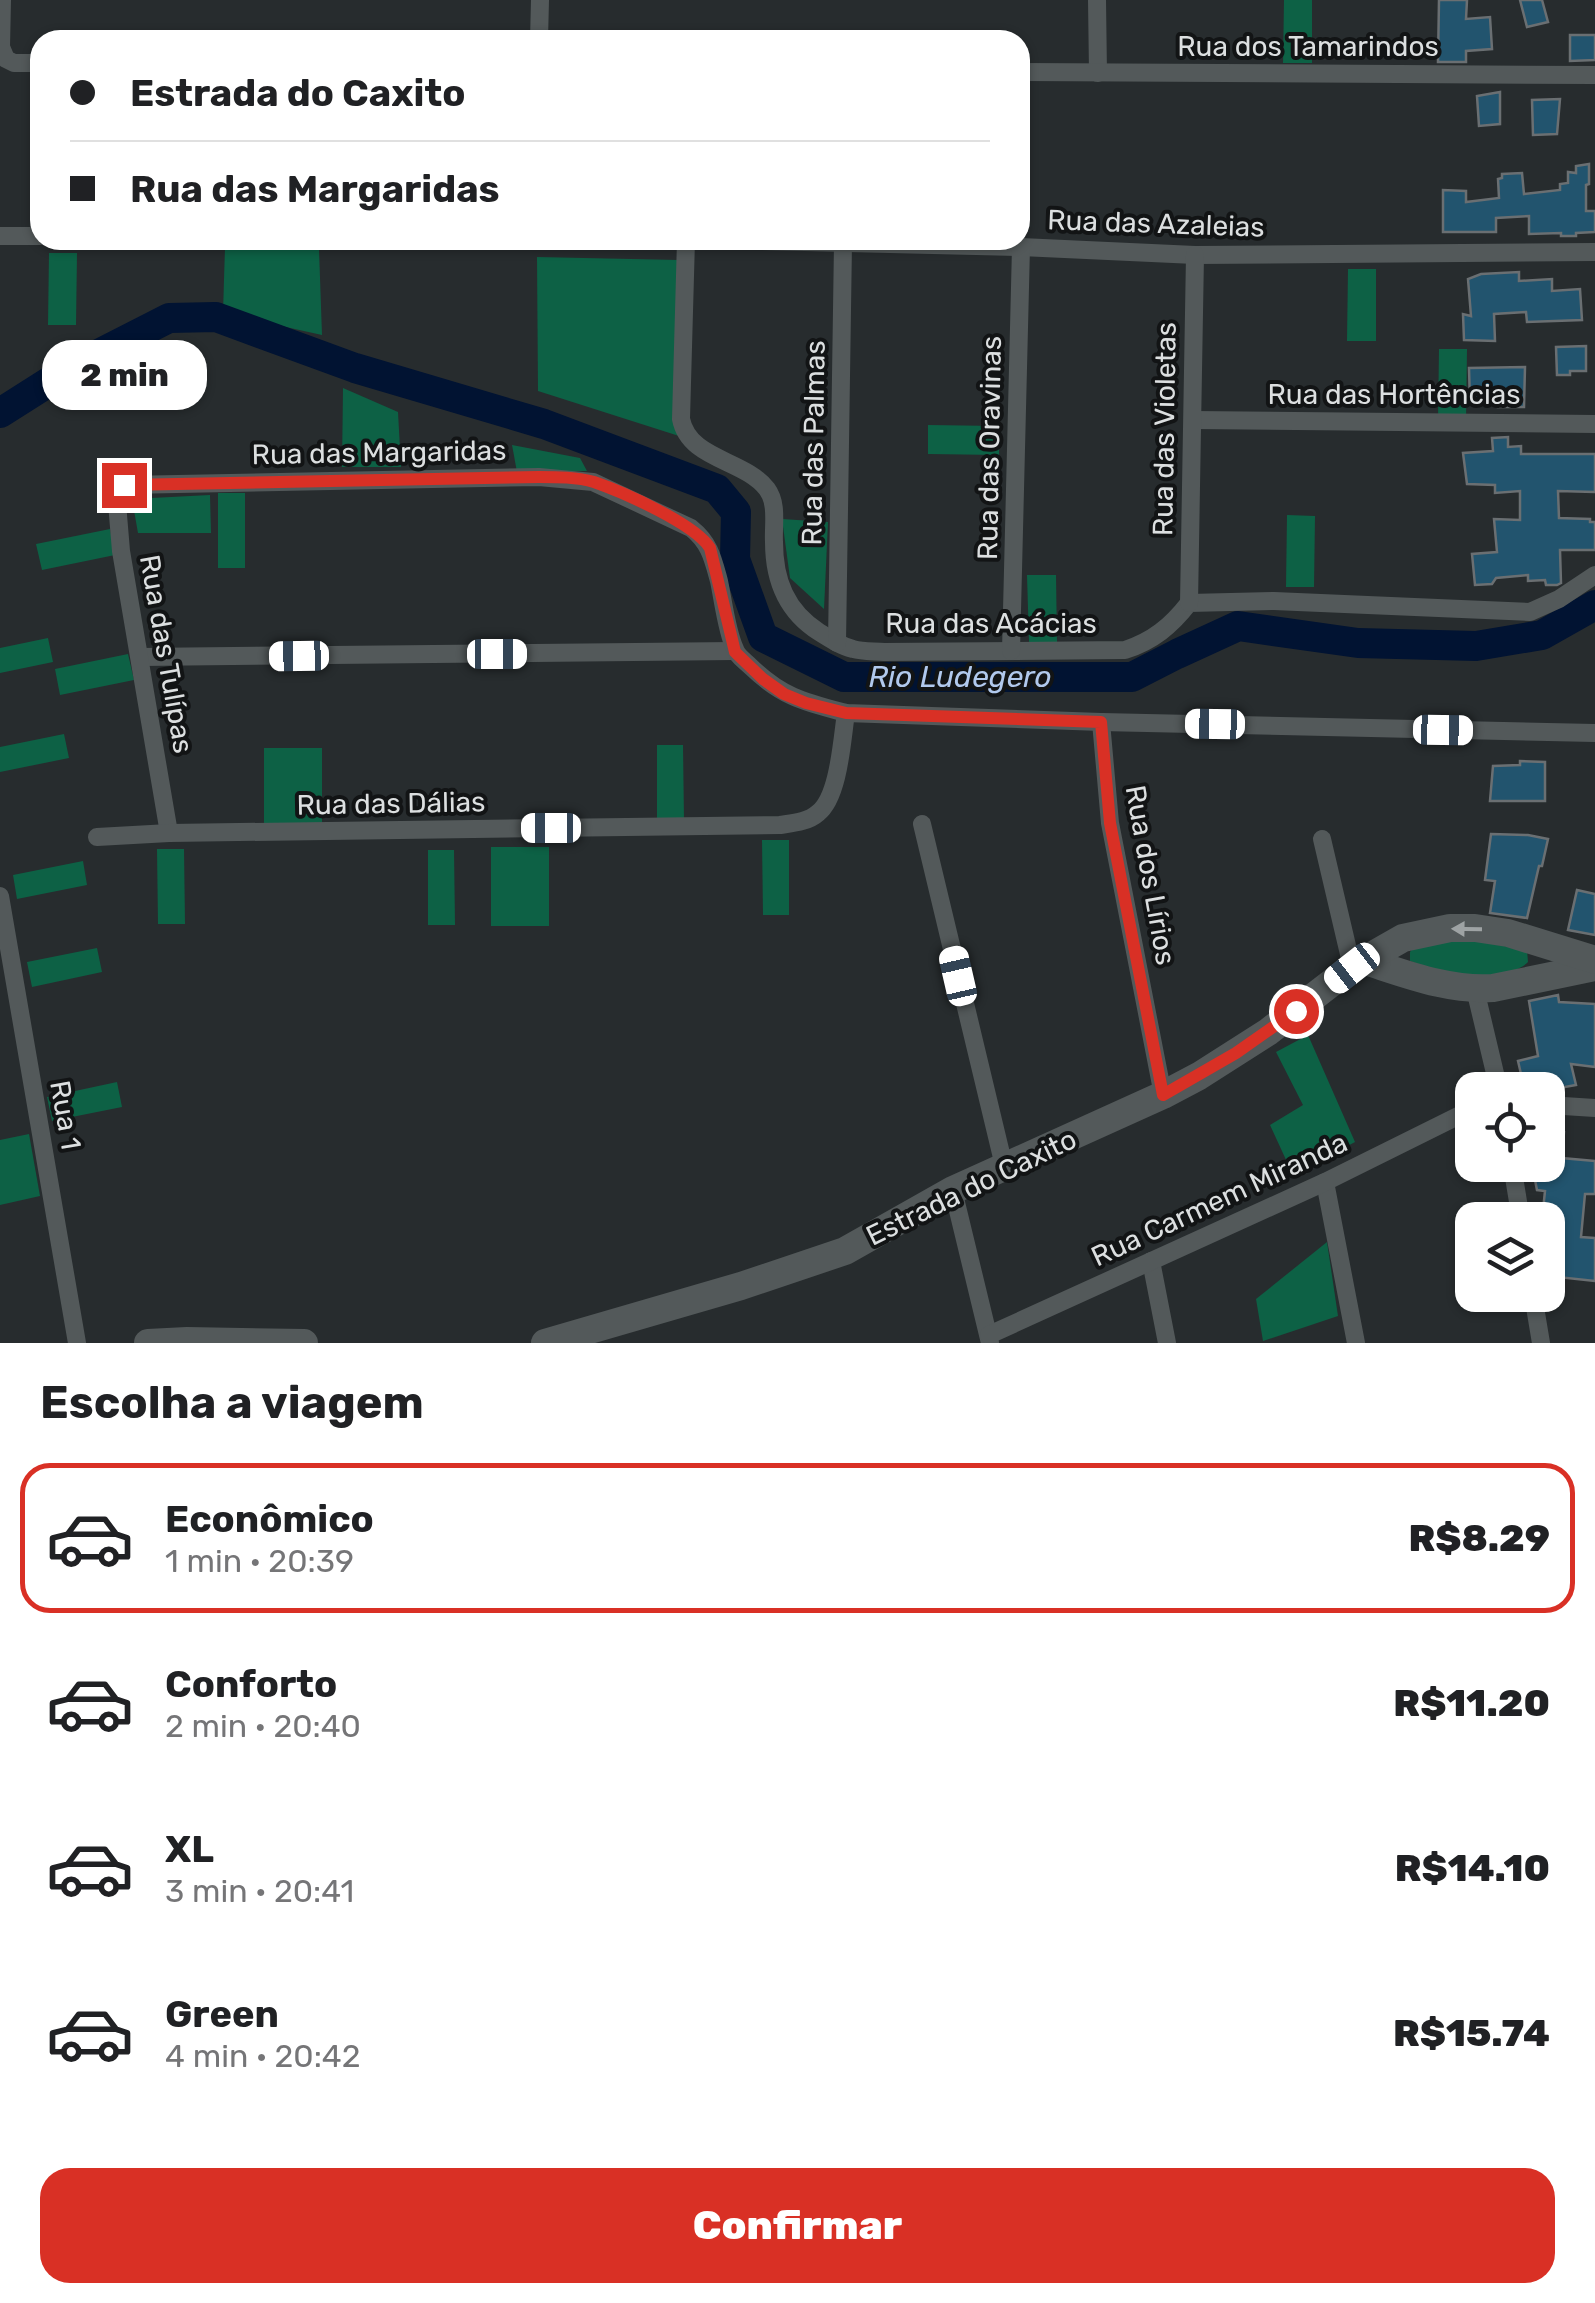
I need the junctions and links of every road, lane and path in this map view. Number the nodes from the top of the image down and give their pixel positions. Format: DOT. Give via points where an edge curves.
graph roads {
  1 [pos="2,0"];
  2 [pos="540,0"];
  3 [pos="1097,0"];
  4 [pos="539,30"];
  5 [pos="30,63"];
  6 [pos="1030,72"];
  7 [pos="1098,73"];
  8 [pos="1595,75"];
  9 [pos="0,236"];
  10 [pos="30,236"];
  11 [pos="1030,247"];
  12 [pos="686,250"];
  13 [pos="842,250"];
  14 [pos="1021,250"];
  15 [pos="1595,252"];
  16 [pos="1194,255"];
  17 [pos="1193,420"];
  18 [pos="1595,424"];
  19 [pos="124,485"];
  20 [pos="1595,575"];
  21 [pos="1188,603"];
  22 [pos="837,643"];
  23 [pos="1011,651"];
  24 [pos="735,652"];
  25 [pos="140,658"];
  26 [pos="846,713"];
  27 [pos="1101,722"];
  28 [pos="1595,733"];
  29 [pos="922,824"];
  30 [pos="169,833"];
  31 [pos="97,837"];
  32 [pos="1322,839"];
  33 [pos="0,896"];
  34 [pos="1404,938"];
  35 [pos="1532,940"];
  36 [pos="1595,963"];
  37 [pos="1358,964"];
  38 [pos="1406,974"];
  39 [pos="1532,979"];
  40 [pos="1476,989"];
  41 [pos="1495,1072"];
  42 [pos="1163,1095"];
  43 [pos="1565,1106"];
  44 [pos="1595,1108"];
  45 [pos="1455,1118"];
  46 [pos="1004,1166"];
  47 [pos="1326,1182"];
  48 [pos="953,1190"];
  49 [pos="1151,1261"];
  50 [pos="1536,1312"];
  51 [pos="989,1339"];
  52 [pos="77,1343"];
  53 [pos="148,1343"];
  54 [pos="304,1343"];
  55 [pos="544,1343"];
  56 [pos="1167,1343"];
  57 [pos="1356,1343"];
  58 [pos="1541,1343"];
  1 -- 5 [label="street" via="6,59"];
  2 -- 4 [label="street"];
  3 -- 7 [label="street"];
  6 -- 7 [label="street, Rua dos Tamarindos"];
  7 -- 8 [label="street, Rua dos Tamarindos"];
  9 -- 10 [label="street"];
  11 -- 16 [label="street, Rua das Azaleias"];
  12 -- 22 [label="street, Rua das Acácias" via="686,435 767,489 782,593 793,612"];
  13 -- 22 [label="street, Rua das Palmas"];
  14 -- 23 [label="street, Rua das Oravinas"];
  15 -- 16 [label="street, Rua das Azaleias"];
  16 -- 17 [label="street, Rua das Violetas"];
  17 -- 18 [label="street, Rua das Hortências"];
  17 -- 21 [label="street, Rua das Violetas"];
  19 -- 24 [label="street, Rua das Margaridas" via="539,477 592,482 705,540"];
  19 -- 25 [label="street, Rua das Tulípas" via="118,518"];
  20 -- 21 [label="street" via="1530,612"];
  21 -- 23 [label="street, Rua das Acácias" via="1162,632 1125,650"];
  22 -- 23 [label="street, Rua das Acácias" via="884,652"];
  24 -- 25 [label="street"];
  24 -- 26 [label="street" via="784,694"];
  25 -- 30 [label="street, Rua das Tulípas"];
  26 -- 27 [label="street"];
  26 -- 30 [label="street, Rua das Dálias" via="823,810 780,826"];
  27 -- 28 [label="street"];
  27 -- 42 [label="street, Rua dos Lírios" via="1110,823"];
  29 -- 46 [label="street"];
  30 -- 31 [label="street, Rua das Dálias"];
  32 -- 37 [label="street"];
  33 -- 52 [label="street, Rua 1"];
  35 -- 34 [label="main road, Estrada do Caxito, one-way" via="1475,928"];
  34 -- 37 [label="main road, Estrada do Caxito"];
  34 -- 38 [label="main road"];
  35 -- 36 [label="main road, Estrada do Caxito"];
  35 -- 39 [label="main road"];
  36 -- 39 [label="main road, Estrada do Caxito"];
  37 -- 38 [label="main road, Estrada do Caxito"];
  37 -- 42 [label="main road, Estrada do Caxito" via="1268,1032"];
  38 -- 40 [label="main road, Estrada do Caxito"];
  39 -- 40 [label="main road, Estrada do Caxito"];
  40 -- 41 [label="street"];
  42 -- 46 [label="main road, Estrada do Caxito"];
  43 -- 44 [label="street"];
  45 -- 47 [label="street, Rua Carmem Miranda"];
  46 -- 48 [label="main road, Estrada do Caxito"];
  47 -- 49 [label="street, Rua Carmem Miranda"];
  47 -- 57 [label="street"];
  48 -- 51 [label="street"];
  48 -- 55 [label="main road, Estrada do Caxito" via="814,1262"];
  49 -- 51 [label="street, Rua Carmem Miranda"];
  49 -- 56 [label="street"];
  50 -- 58 [label="street"];
  53 -- 54 [label="main road"];
}
